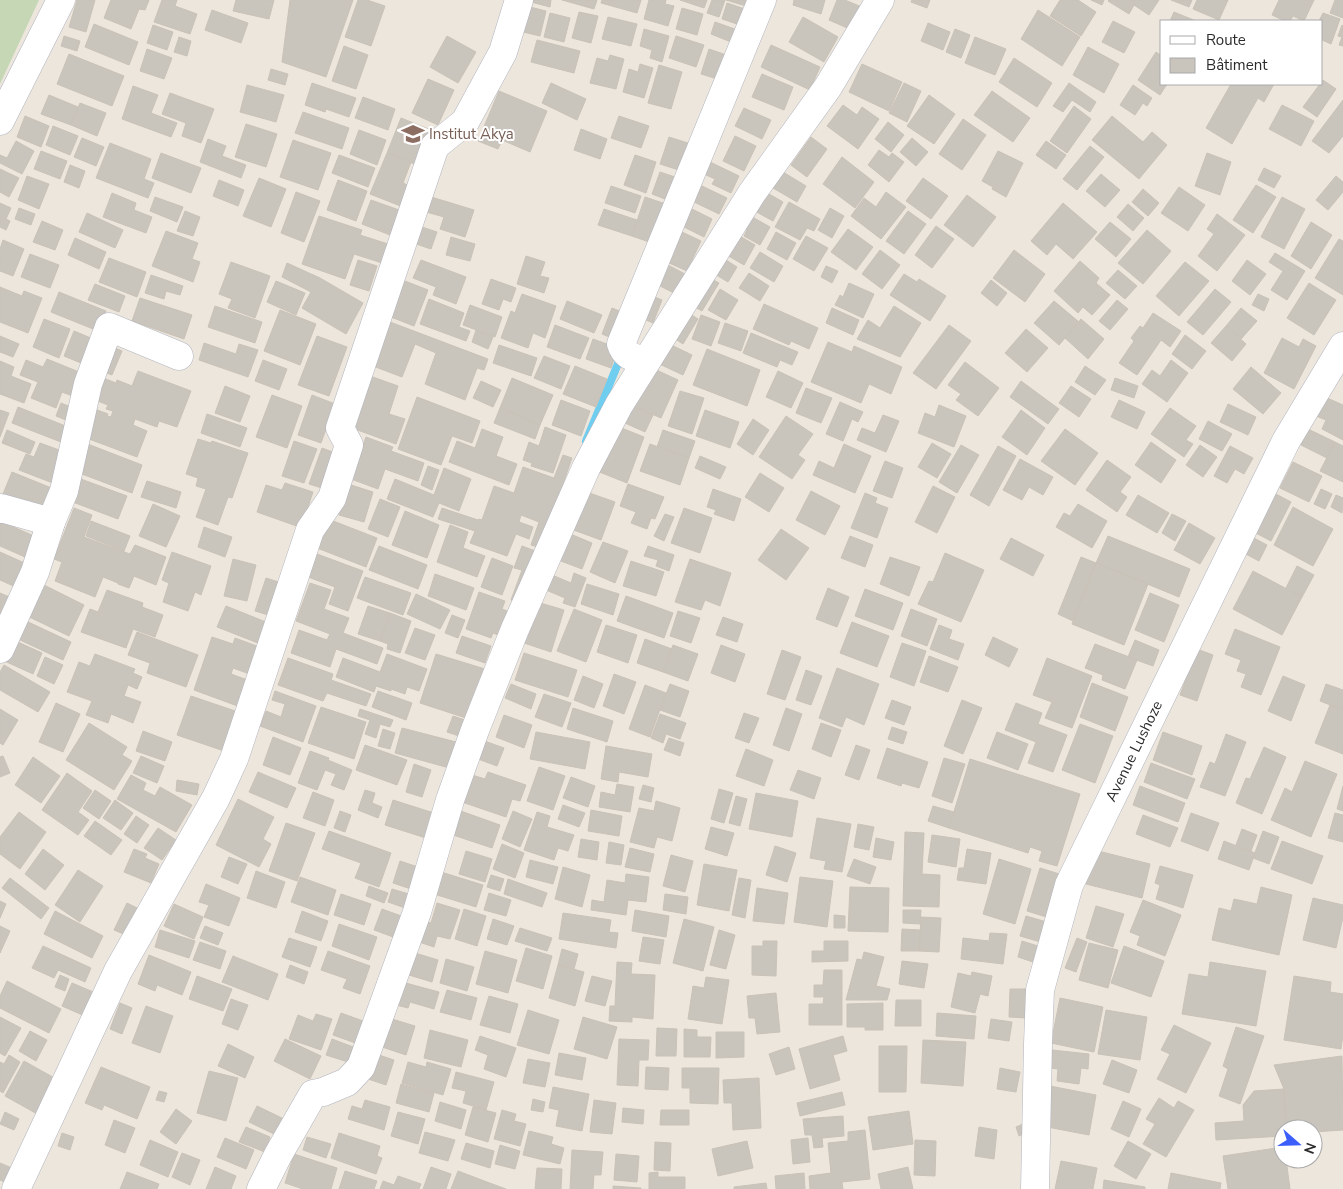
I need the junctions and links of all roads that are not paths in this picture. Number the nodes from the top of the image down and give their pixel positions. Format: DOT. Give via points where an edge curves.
graph roads {
  1 [pos="61,0"];
  2 [pos="519,0"];
  3 [pos="762,0"];
  4 [pos="880,0"];
  5 [pos="0,121"];
  6 [pos="1343,346"];
  7 [pos="179,356"];
  8 [pos="646,362"];
  9 [pos="0,509"];
  10 [pos="51,522"];
  11 [pos="0,649"];
  12 [pos="16,1189"];
  13 [pos="261,1189"];
  14 [pos="1035,1189"];
  1 -- 5 [label="street"];
  2 -- 12 [label="street" via="503,52 465,122 435,146 340,428 349,445 332,498 310,530 234,759 216,798 118,971"];
  3 -- 8 [label="street" via="621,344 623,352"];
  4 -- 8 [label="street" via="828,87 752,192"];
  6 -- 14 [label="street, Avenue Lushoze" via="1286,441 1069,885 1040,990"];
  7 -- 10 [label="street" via="109,327 88,384 64,491"];
  8 -- 13 [label="street" via="586,468 516,629 453,791 417,912 361,1066 347,1082 313,1094"];
  9 -- 10 [label="street"];
  10 -- 11 [label="street" via="35,572"];
}
